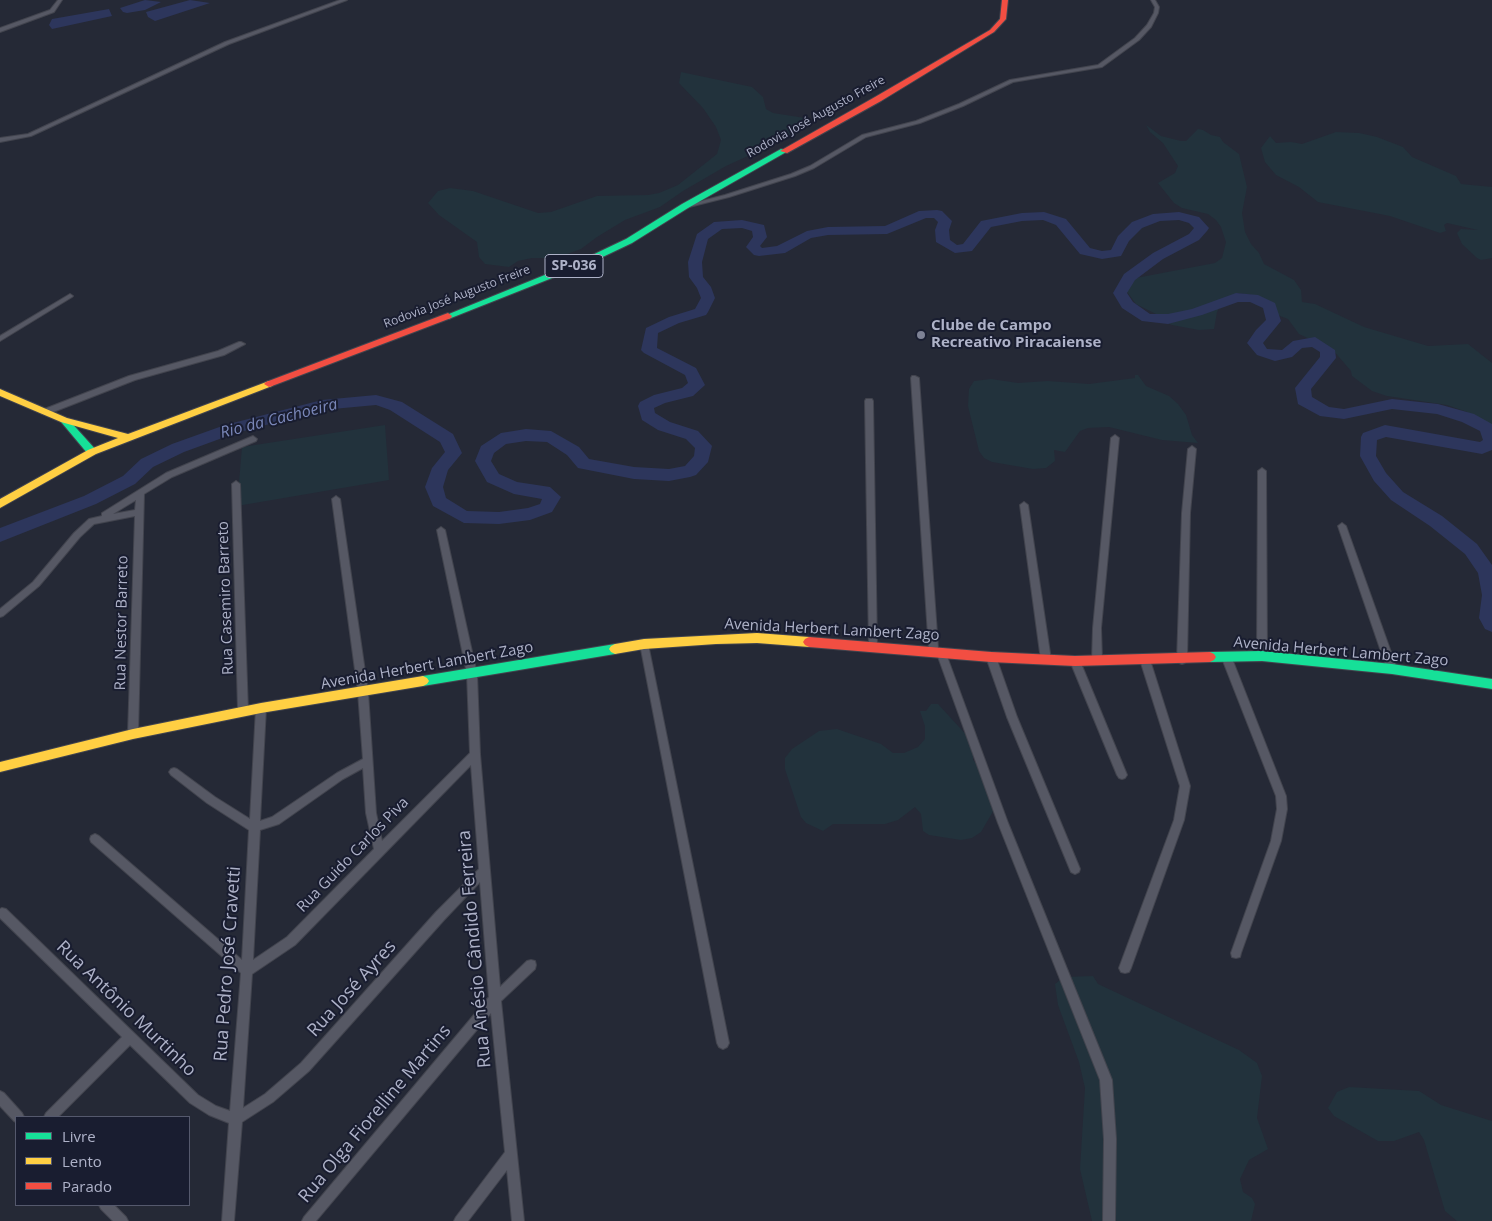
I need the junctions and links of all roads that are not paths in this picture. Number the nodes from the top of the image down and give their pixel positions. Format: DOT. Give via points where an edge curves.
graph roads {
  1 [pos="60,0"];
  2 [pos="345,0"];
  3 [pos="1005,0"];
  4 [pos="1153,0"];
  5 [pos="0,30"];
  6 [pos="0,140"];
  7 [pos="685,206"];
  8 [pos="70,296"];
  9 [pos="0,339"];
  10 [pos="241,344"];
  11 [pos="915,378"];
  12 [pos="0,392"];
  13 [pos="869,401"];
  14 [pos="45,412"];
  15 [pos="64,420"];
  16 [pos="126,437"];
  17 [pos="1115,438"];
  18 [pos="253,439"];
  19 [pos="1192,449"];
  20 [pos="92,452"];
  21 [pos="1262,471"];
  22 [pos="236,484"];
  23 [pos="140,492"];
  24 [pos="336,499"];
  25 [pos="0,504"];
  26 [pos="1024,505"];
  27 [pos="138,512"];
  28 [pos="100,518"];
  29 [pos="1342,526"];
  30 [pos="440,530"];
  31 [pos="0,614"];
  32 [pos="644,644"];
  33 [pos="873,647"];
  34 [pos="937,651"];
  35 [pos="1226,656"];
  36 [pos="1262,656"];
  37 [pos="991,657"];
  38 [pos="1046,660"];
  39 [pos="1097,660"];
  40 [pos="1145,660"];
  41 [pos="1182,660"];
  42 [pos="1075,661"];
  43 [pos="1392,669"];
  44 [pos="472,674"];
  45 [pos="1492,684"];
  46 [pos="363,692"];
  47 [pos="261,708"];
  48 [pos="243,712"];
  49 [pos="133,734"];
  50 [pos="475,754"];
  51 [pos="368,761"];
  52 [pos="0,767"];
  53 [pos="174,772"];
  54 [pos="1122,775"];
  55 [pos="254,826"];
  56 [pos="95,839"];
  57 [pos="379,849"];
  58 [pos="1075,869"];
  59 [pos="485,870"];
  60 [pos="2,913"];
  61 [pos="1236,953"];
  62 [pos="531,965"];
  63 [pos="1125,968"];
  64 [pos="247,971"];
  65 [pos="495,999"];
  66 [pos="130,1037"];
  67 [pos="723,1043"];
  68 [pos="0,1097"];
  69 [pos="17,1116"];
  70 [pos="51,1116"];
  71 [pos="235,1119"];
  72 [pos="512,1154"];
  73 [pos="106,1206"];
  74 [pos="122,1221"];
  75 [pos="228,1221"];
  76 [pos="308,1221"];
  77 [pos="460,1221"];
  78 [pos="518,1221"];
  79 [pos="1109,1221"];
  1 -- 5 [label="street" via="55,9 46,14"];
  2 -- 6 [label="street" via="227,43 29,134"];
  3 -- 7 [label="main road, Rodovia José Augusto Freire / SP-036" via="1003,19 992,31"];
  4 -- 7 [label="street" via="1156,13 1149,26 1100,66 1012,81 918,122 864,136 793,176"];
  7 -- 16 [label="main road, Rodovia José Augusto Freire / SP-036" via="654,228 587,261"];
  8 -- 9 [label="street"];
  10 -- 14 [label="street" via="221,353 132,378"];
  11 -- 34 [label="street"];
  12 -- 14 [label="main road"];
  13 -- 33 [label="street"];
  14 -- 15 [label="main road"];
  15 -- 16 [label="main road"];
  15 -- 20 [label="main road"];
  16 -- 20 [label="main road, Rodovia José Augusto Freire / SP-036"];
  17 -- 39 [label="street" via="1097,628"];
  18 -- 23 [label="street" via="170,475"];
  19 -- 41 [label="street" via="1186,513"];
  20 -- 25 [label="main road, Rodovia José Augusto Freire"];
  21 -- 36 [label="street"];
  22 -- 48 [label="street, Rua Casemiro Barreto"];
  23 -- 27 [label="street, Rua Nestor Barreto"];
  23 -- 28 [label="street"];
  24 -- 46 [label="street"];
  26 -- 38 [label="street"];
  27 -- 28 [label="street"];
  27 -- 49 [label="street, Rua Nestor Barreto"];
  28 -- 31 [label="street" via="86,527 36,584"];
  29 -- 43 [label="street"];
  30 -- 44 [label="street, Rua Anésio Cândido Ferreira"];
  32 -- 33 [label="main road, Avenida Herbert Lambert Zago" via="757,638"];
  32 -- 44 [label="main road, Avenida Herbert Lambert Zago"];
  32 -- 67 [label="street"];
  33 -- 34 [label="main road, Avenida Herbert Lambert Zago"];
  34 -- 37 [label="main road, Avenida Herbert Lambert Zago"];
  34 -- 79 [label="street" via="1106,1080 1110,1140"];
  35 -- 36 [label="main road, Avenida Herbert Lambert Zago"];
  35 -- 41 [label="main road, Avenida Herbert Lambert Zago"];
  35 -- 61 [label="street" via="1281,796 1282,809 1276,841"];
  36 -- 43 [label="main road, Avenida Herbert Lambert Zago"];
  37 -- 38 [label="main road, Avenida Herbert Lambert Zago"];
  37 -- 58 [label="street" via="1012,717"];
  38 -- 42 [label="main road, Avenida Herbert Lambert Zago"];
  39 -- 40 [label="main road, Avenida Herbert Lambert Zago"];
  39 -- 42 [label="main road, Avenida Herbert Lambert Zago"];
  40 -- 41 [label="main road, Avenida Herbert Lambert Zago"];
  40 -- 63 [label="street" via="1185,786 1179,820"];
  42 -- 54 [label="street"];
  43 -- 45 [label="main road, Avenida Herbert Lambert Zago"];
  44 -- 46 [label="main road, Avenida Herbert Lambert Zago"];
  44 -- 50 [label="street, Rua Anésio Cândido Ferreira"];
  46 -- 47 [label="main road, Avenida Herbert Lambert Zago"];
  46 -- 51 [label="street"];
  47 -- 48 [label="main road, Avenida Herbert Lambert Zago"];
  47 -- 55 [label="street, Rua Pedro José Cravetti"];
  48 -- 49 [label="main road, Avenida Herbert Lambert Zago"];
  49 -- 52 [label="main road, Avenida Herbert Lambert Zago"];
  50 -- 57 [label="street, Rua Guido Carlos Piva"];
  50 -- 59 [label="street, Rua Anésio Cândido Ferreira"];
  51 -- 55 [label="street" via="340,776 275,821"];
  51 -- 57 [label="street" via="371,813"];
  53 -- 55 [label="street" via="211,800"];
  55 -- 64 [label="street, Rua Pedro José Cravetti"];
  56 -- 64 [label="street"];
  57 -- 64 [label="street, Rua Guido Carlos Piva" via="291,941"];
  59 -- 65 [label="street, Rua Anésio Cândido Ferreira"];
  59 -- 71 [label="street, Rua José Ayres" via="305,1067 269,1098"];
  60 -- 66 [label="street, Rua Antônio Murtinho"];
  62 -- 65 [label="street, Rua Olga Fiorelline Martins"];
  64 -- 71 [label="street, Rua Pedro José Cravetti"];
  65 -- 72 [label="street, Rua Anésio Cândido Ferreira"];
  65 -- 76 [label="street, Rua Olga Fiorelline Martins"];
  66 -- 70 [label="street"];
  66 -- 71 [label="street, Rua Antônio Murtinho" via="194,1099"];
  68 -- 69 [label="street"];
  71 -- 75 [label="street, Rua Pedro José Cravetti"];
  72 -- 77 [label="street"];
  72 -- 78 [label="street, Rua Anésio Cândido Ferreira"];
  73 -- 74 [label="street"];
}
